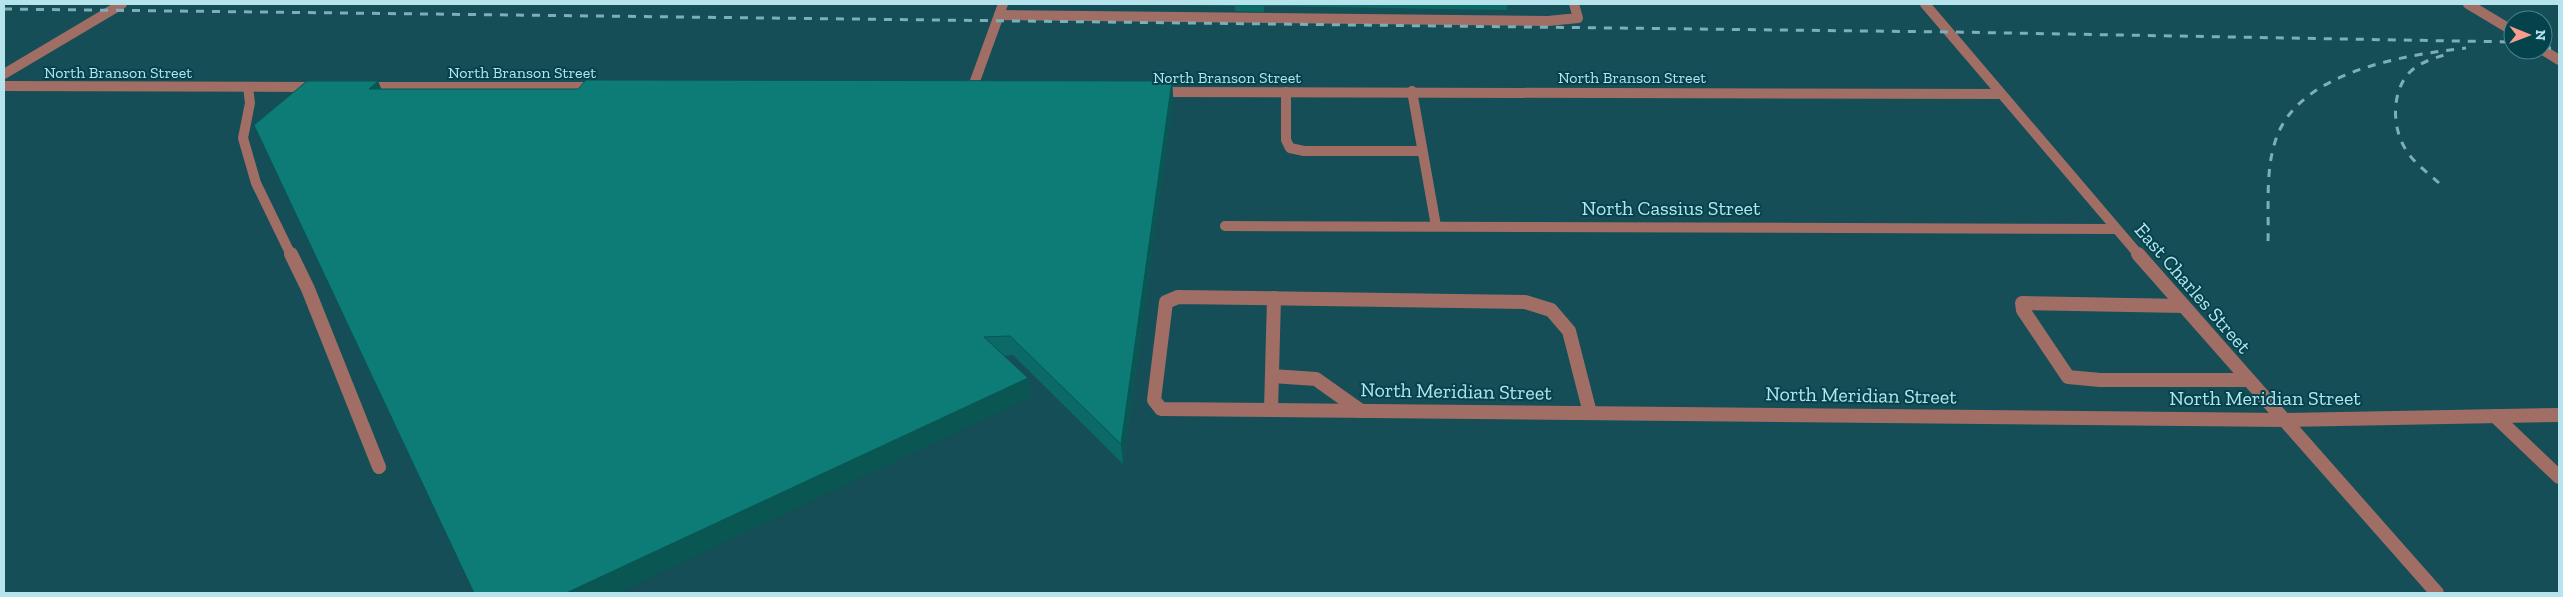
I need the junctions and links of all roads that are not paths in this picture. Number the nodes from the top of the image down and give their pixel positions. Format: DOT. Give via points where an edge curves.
graph roads {
  1 [pos="122,4"];
  2 [pos="1003,4"];
  3 [pos="1574,4"];
  4 [pos="1925,4"];
  5 [pos="2468,4"];
  6 [pos="998,19"];
  7 [pos="2503,25"];
  8 [pos="4,74"];
  9 [pos="4,86"];
  10 [pos="248,87"];
  11 [pos="326,87"];
  12 [pos="355,87"];
  13 [pos="608,87"];
  14 [pos="1412,91"];
  15 [pos="971,92"];
  16 [pos="1146,92"];
  17 [pos="1286,92"];
  18 [pos="2001,94"];
  19 [pos="1422,151"];
  20 [pos="1225,226"];
  21 [pos="1436,226"];
  22 [pos="2116,229"];
  23 [pos="1274,298"];
  24 [pos="2184,306"];
  25 [pos="1272,376"];
  26 [pos="2249,380"];
  27 [pos="1271,410"];
  28 [pos="1361,411"];
  29 [pos="1590,413"];
  30 [pos="2559,415"];
  31 [pos="2495,416"];
  32 [pos="2284,420"];
  33 [pos="379,467"];
  34 [pos="2559,477"];
  35 [pos="2437,593"];
  1 -- 8 [label="street"];
  2 -- 6 [label="street"];
  3 -- 6 [label="street" via="1578,18 1548,21"];
  4 -- 18 [label="street, East Charles Street"];
  5 -- 7 [label="street"];
  6 -- 15 [label="street"];
  9 -- 10 [label="street, North Branson Street"];
  10 -- 11 [label="street, North Branson Street"];
  10 -- 33 [label="street" via="250,104 243,138 256,182 308,289"];
  12 -- 13 [label="street, North Branson Street"];
  14 -- 17 [label="street, North Branson Street"];
  14 -- 18 [label="street, North Branson Street"];
  14 -- 19 [label="street"];
  16 -- 17 [label="street, North Branson Street"];
  17 -- 19 [label="street" via="1286,140 1290,148 1304,151"];
  18 -- 22 [label="street, East Charles Street"];
  19 -- 21 [label="street"];
  20 -- 21 [label="street, North Cassius Street"];
  21 -- 22 [label="street, North Cassius Street"];
  22 -- 24 [label="street, East Charles Street"];
  23 -- 25 [label="street"];
  23 -- 27 [label="street, North Meridian Street" via="1178,297 1166,302 1154,400 1162,409"];
  23 -- 29 [label="street" via="1526,302 1552,310 1568,331"];
  24 -- 26 [label="street, East Charles Street"];
  24 -- 26 [label="street" via="2022,303 2023,310 2068,377"];
  25 -- 27 [label="street"];
  25 -- 28 [label="street" via="1316,379"];
  26 -- 32 [label="street, East Charles Street"];
  27 -- 28 [label="street, North Meridian Street"];
  28 -- 29 [label="street, North Meridian Street"];
  29 -- 32 [label="street, North Meridian Street"];
  30 -- 31 [label="street, North Meridian Street"];
  31 -- 32 [label="street, North Meridian Street"];
  31 -- 34 [label="street"];
  32 -- 35 [label="street, East Charles Street"];
}
